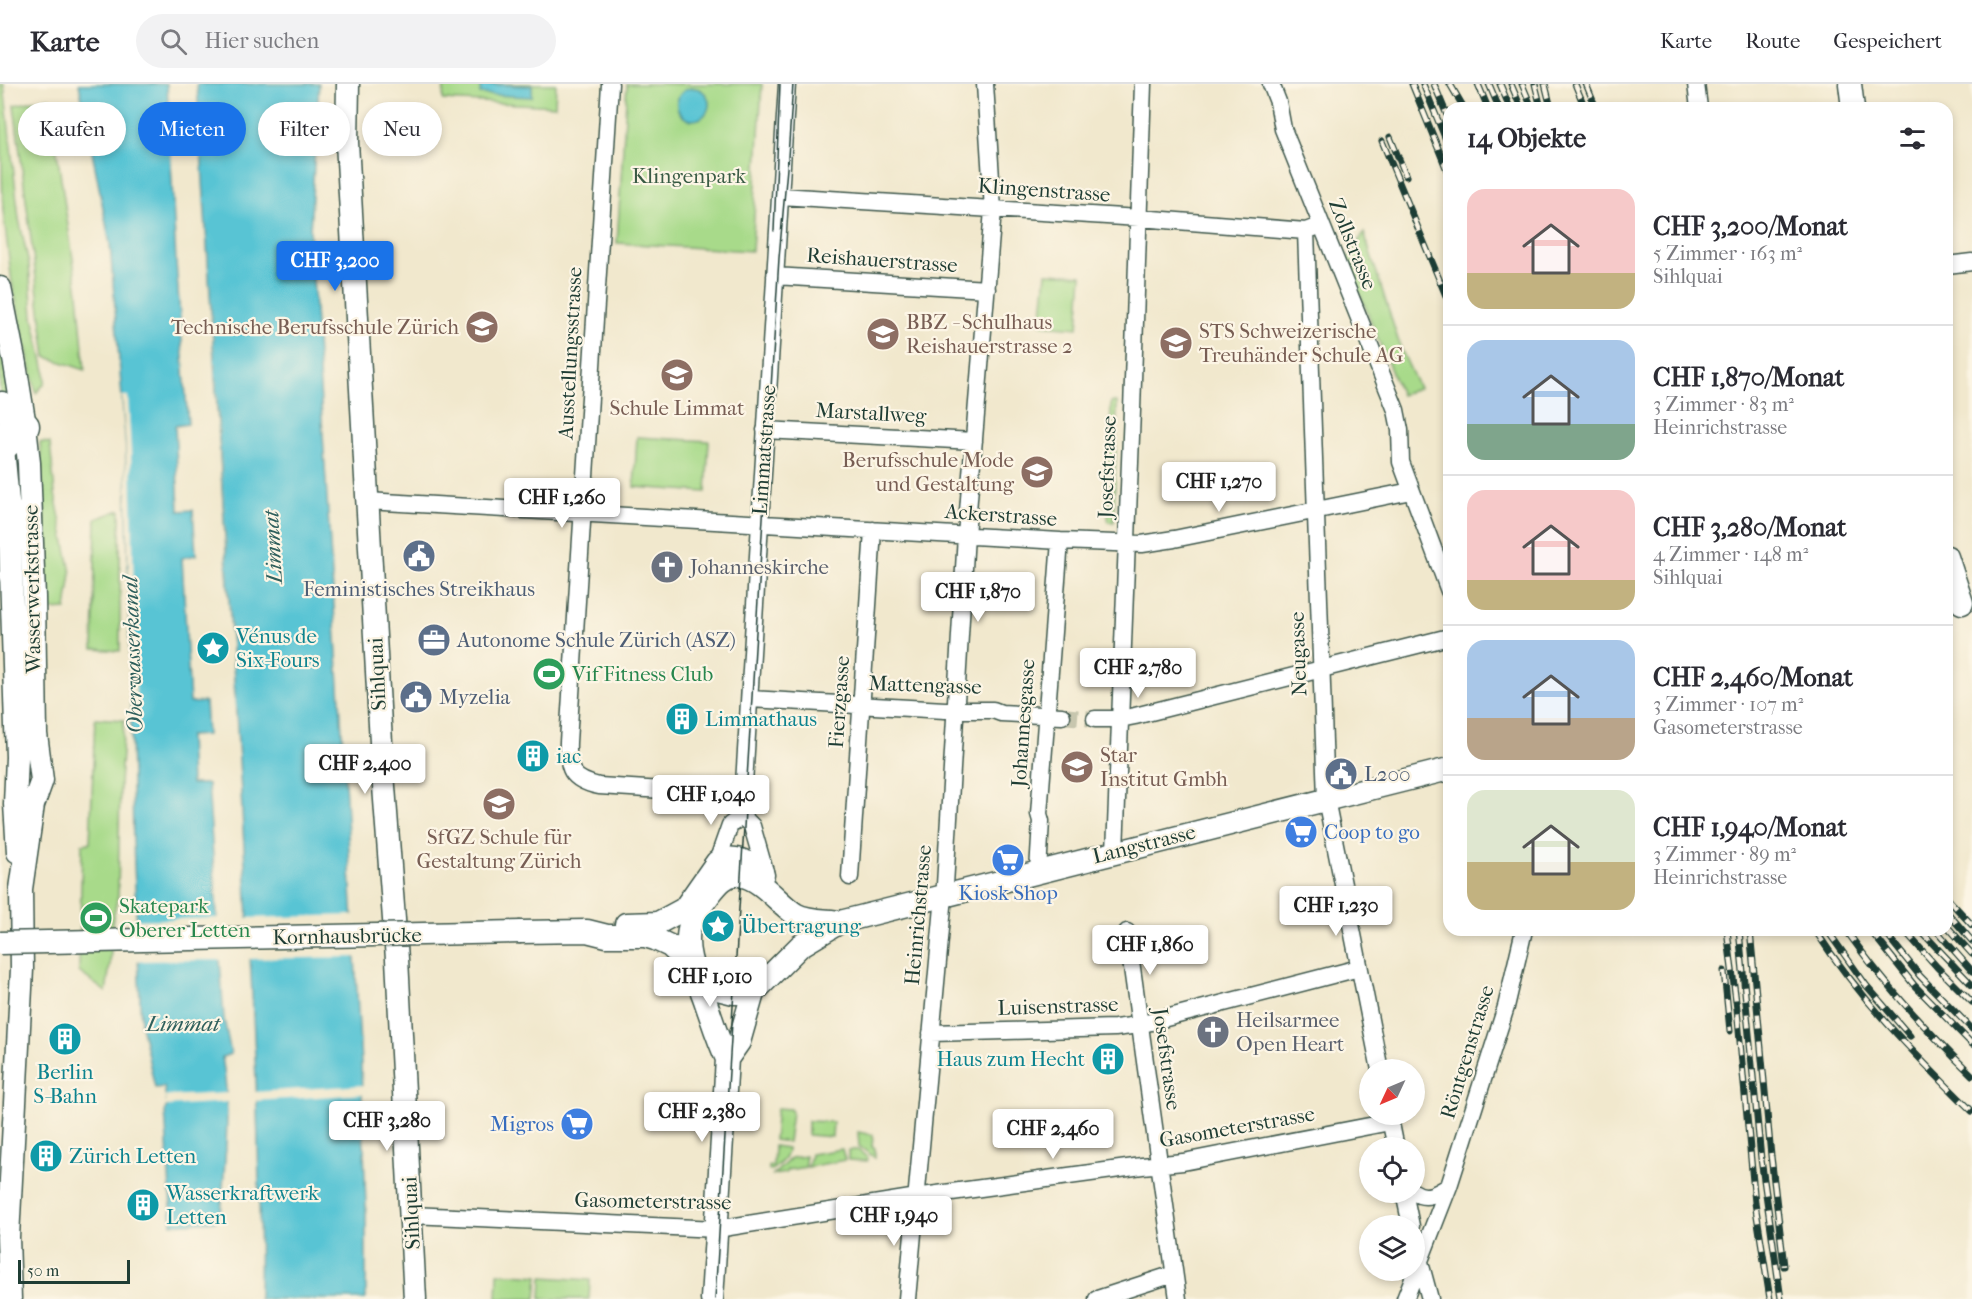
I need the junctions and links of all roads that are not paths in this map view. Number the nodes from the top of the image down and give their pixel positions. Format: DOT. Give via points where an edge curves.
graph roads {
  1 [pos="348,84"];
  2 [pos="610,84"];
  3 [pos="786,84"];
  4 [pos="985,84"];
  5 [pos="1143,84"];
  6 [pos="1271,84"];
  7 [pos="1696,84"];
  8 [pos="1850,84"];
  9 [pos="1698,102"];
  10 [pos="1852,102"];
  11 [pos="780,196"];
  12 [pos="993,210"];
  13 [pos="1139,218"];
  14 [pos="1313,228"];
  15 [pos="1972,262"];
  16 [pos="1953,264"];
  17 [pos="775,276"];
  18 [pos="0,288"];
  19 [pos="987,289"];
  20 [pos="2,406"];
  21 [pos="25,426"];
  22 [pos="765,430"];
  23 [pos="974,441"];
  24 [pos="2,449"];
  25 [pos="1411,491"];
  26 [pos="367,501"];
  27 [pos="4,504"];
  28 [pos="1315,511"];
  29 [pos="583,513"];
  30 [pos="760,524"];
  31 [pos="873,530"];
  32 [pos="966,535"];
  33 [pos="1060,541"];
  34 [pos="1126,544"];
  35 [pos="1443,575"];
  36 [pos="1953,578"];
  37 [pos="1960,603"];
  38 [pos="1443,638"];
  39 [pos="1321,669"];
  40 [pos="750,699"];
  41 [pos="861,705"];
  42 [pos="955,709"];
  43 [pos="14,711"];
  44 [pos="1045,716"];
  45 [pos="1062,716"];
  46 [pos="1095,719"];
  47 [pos="1120,719"];
  48 [pos="0,734"];
  49 [pos="36,734"];
  50 [pos="6,758"];
  51 [pos="1443,770"];
  52 [pos="743,795"];
  53 [pos="16,799"];
  54 [pos="1326,799"];
  55 [pos="742,816"];
  56 [pos="1114,852"];
  57 [pos="717,862"];
  58 [pos="1038,871"];
  59 [pos="766,875"];
  60 [pos="850,877"];
  61 [pos="944,895"];
  62 [pos="780,900"];
  63 [pos="840,922"];
  64 [pos="587,932"];
  65 [pos="1127,932"];
  66 [pos="1523,936"];
  67 [pos="0,943"];
  68 [pos="691,965"];
  69 [pos="1359,968"];
  70 [pos="753,993"];
  71 [pos="1139,1025"];
  72 [pos="931,1033"];
  73 [pos="727,1059"];
  74 [pos="1378,1059"];
  75 [pos="1359,1125"];
  76 [pos="1160,1164"];
  77 [pos="1449,1186"];
  78 [pos="915,1197"];
  79 [pos="1425,1197"];
  80 [pos="411,1215"];
  81 [pos="717,1229"];
  82 [pos="1425,1250"];
  83 [pos="1174,1274"];
  84 [pos="1412,1281"];
  85 [pos="1425,1281"];
  86 [pos="10,1299"];
  87 [pos="415,1299"];
  88 [pos="712,1299"];
  89 [pos="907,1299"];
  90 [pos="1097,1299"];
  91 [pos="1178,1299"];
  92 [pos="1405,1299"];
  93 [pos="1430,1299"];
  1 -- 26 [label="street, Sihlquai" via="347,142"];
  2 -- 29 [label="street, Ausstellungsstrasse"];
  3 -- 11 [label="street, Limmatstrasse"];
  4 -- 12 [label="street, Heinrichstrasse"];
  5 -- 13 [label="street, Josefstrasse"];
  6 -- 14 [label="street, Zollstrasse"];
  7 -- 9 [label="street"];
  8 -- 10 [label="street"];
  11 -- 12 [label="street, Klingenstrasse"];
  11 -- 17 [label="street, Limmatstrasse"];
  12 -- 13 [label="street, Klingenstrasse"];
  12 -- 19 [label="street, Heinrichstrasse"];
  13 -- 14 [label="street, Klingenstrasse"];
  13 -- 34 [label="street, Josefstrasse"];
  14 -- 25 [label="street, Zollstrasse" via="1396,410 1401,462"];
  14 -- 28 [label="street, Neugasse"];
  15 -- 16 [label="street"];
  17 -- 19 [label="street, Reishauerstrasse"];
  17 -- 22 [label="street, Limmatstrasse"];
  18 -- 21 [label="street, Wasserwerkstrasse"];
  19 -- 23 [label="street, Heinrichstrasse"];
  20 -- 21 [label="highway"];
  20 -- 24 [label="street, Wasserwerkstrasse"];
  21 -- 24 [label="highway"];
  21 -- 49 [label="street, Wasserwerkstrasse"];
  22 -- 23 [label="street, Marstallweg"];
  22 -- 30 [label="street, Limmatstrasse"];
  23 -- 32 [label="street, Heinrichstrasse"];
  24 -- 27 [label="street, Wasserwerkstrasse"];
  25 -- 28 [label="street, Ackerstrasse"];
  25 -- 35 [label="street, Zollstrasse"];
  26 -- 29 [label="street, Ackerstrasse"];
  26 -- 80 [label="street, Sihlquai"];
  27 -- 43 [label="street, Wasserwerkstrasse"];
  28 -- 34 [label="street, Ackerstrasse" via="1174,539"];
  28 -- 39 [label="street, Neugasse"];
  29 -- 30 [label="street, Ackerstrasse"];
  29 -- 52 [label="street, Ausstellungsstrasse" via="568,766 577,777 598,786"];
  30 -- 31 [label="street, Ackerstrasse"];
  30 -- 40 [label="street, Limmatstrasse"];
  31 -- 32 [label="street, Ackerstrasse"];
  31 -- 41 [label="street, Fierzgasse"];
  32 -- 33 [label="street, Ackerstrasse"];
  32 -- 42 [label="street, Heinrichstrasse"];
  33 -- 34 [label="street, Ackerstrasse"];
  33 -- 44 [label="street, Johannesgasse"];
  34 -- 47 [label="street, Josefstrasse"];
  36 -- 37 [label="street"];
  38 -- 39 [label="street"];
  39 -- 47 [label="street"];
  39 -- 54 [label="street, Neugasse"];
  40 -- 41 [label="street, Mattengasse"];
  40 -- 52 [label="street, Limmatstrasse"];
  41 -- 42 [label="street, Mattengasse"];
  41 -- 60 [label="street, Fierzgasse"];
  42 -- 44 [label="street, Mattengasse"];
  42 -- 61 [label="street, Heinrichstrasse"];
  43 -- 48 [label="street"];
  43 -- 50 [label="street, Wasserwerkstrasse"];
  44 -- 45 [label="street, Mattengasse"];
  44 -- 58 [label="street, Johannesgasse"];
  46 -- 47 [label="street"];
  47 -- 56 [label="street, Josefstrasse"];
  49 -- 50 [label="street"];
  49 -- 53 [label="street, Wasserwerkstrasse" via="42,780"];
  50 -- 53 [label="street, Wasserwerkstrasse"];
  51 -- 54 [label="street, Langstrasse"];
  52 -- 55 [label="street, Limmatstrasse"];
  53 -- 86 [label="street, Wasserwerkstrasse" via="22,969 8,1237"];
  54 -- 56 [label="street, Langstrasse"];
  54 -- 69 [label="street, Neugasse"];
  55 -- 57 [label="street" via="730,825"];
  55 -- 59 [label="street" via="752,826"];
  56 -- 58 [label="street, Langstrasse"];
  57 -- 59 [label="street" via="728,858 747,862"];
  57 -- 64 [label="street" via="684,909 672,917 658,922 603,926"];
  58 -- 61 [label="street, Langstrasse"];
  59 -- 62 [label="street"];
  61 -- 63 [label="street, Langstrasse"];
  61 -- 72 [label="street, Heinrichstrasse"];
  62 -- 63 [label="street" via="795,914"];
  62 -- 68 [label="street" via="741,875 722,880 692,919 688,941"];
  63 -- 70 [label="street" via="800,946"];
  64 -- 67 [label="street, Kornhausbrücke, bridge"];
  64 -- 68 [label="street" via="655,939 670,946"];
  65 -- 71 [label="street, Josefstrasse"];
  66 -- 77 [label="street, Röntgenstrasse" via="1506,1007"];
  68 -- 70 [label="street" via="718,989"];
  68 -- 73 [label="street"];
  69 -- 71 [label="street, Luisenstrasse"];
  69 -- 74 [label="street, Neugasse"];
  70 -- 73 [label="street" via="740,1042"];
  71 -- 72 [label="street, Luisenstrasse"];
  71 -- 76 [label="street, Josefstrasse"];
  72 -- 78 [label="street, Heinrichstrasse"];
  73 -- 81 [label="street"];
  75 -- 76 [label="street, Gasometerstrasse"];
  76 -- 78 [label="street, Gasometerstrasse"];
  76 -- 83 [label="street, Josefstrasse"];
  77 -- 79 [label="street"];
  77 -- 82 [label="street, Röntgenstrasse"];
  78 -- 81 [label="street, Gasometerstrasse"];
  78 -- 89 [label="street, Heinrichstrasse"];
  80 -- 81 [label="street, Gasometerstrasse"];
  80 -- 87 [label="street, Sihlquai"];
  81 -- 88 [label="street"];
  83 -- 90 [label="street"];
  83 -- 91 [label="street, Josefstrasse"];
  84 -- 92 [label="street, Röntgenstrasse"];
  85 -- 93 [label="street"];
}
